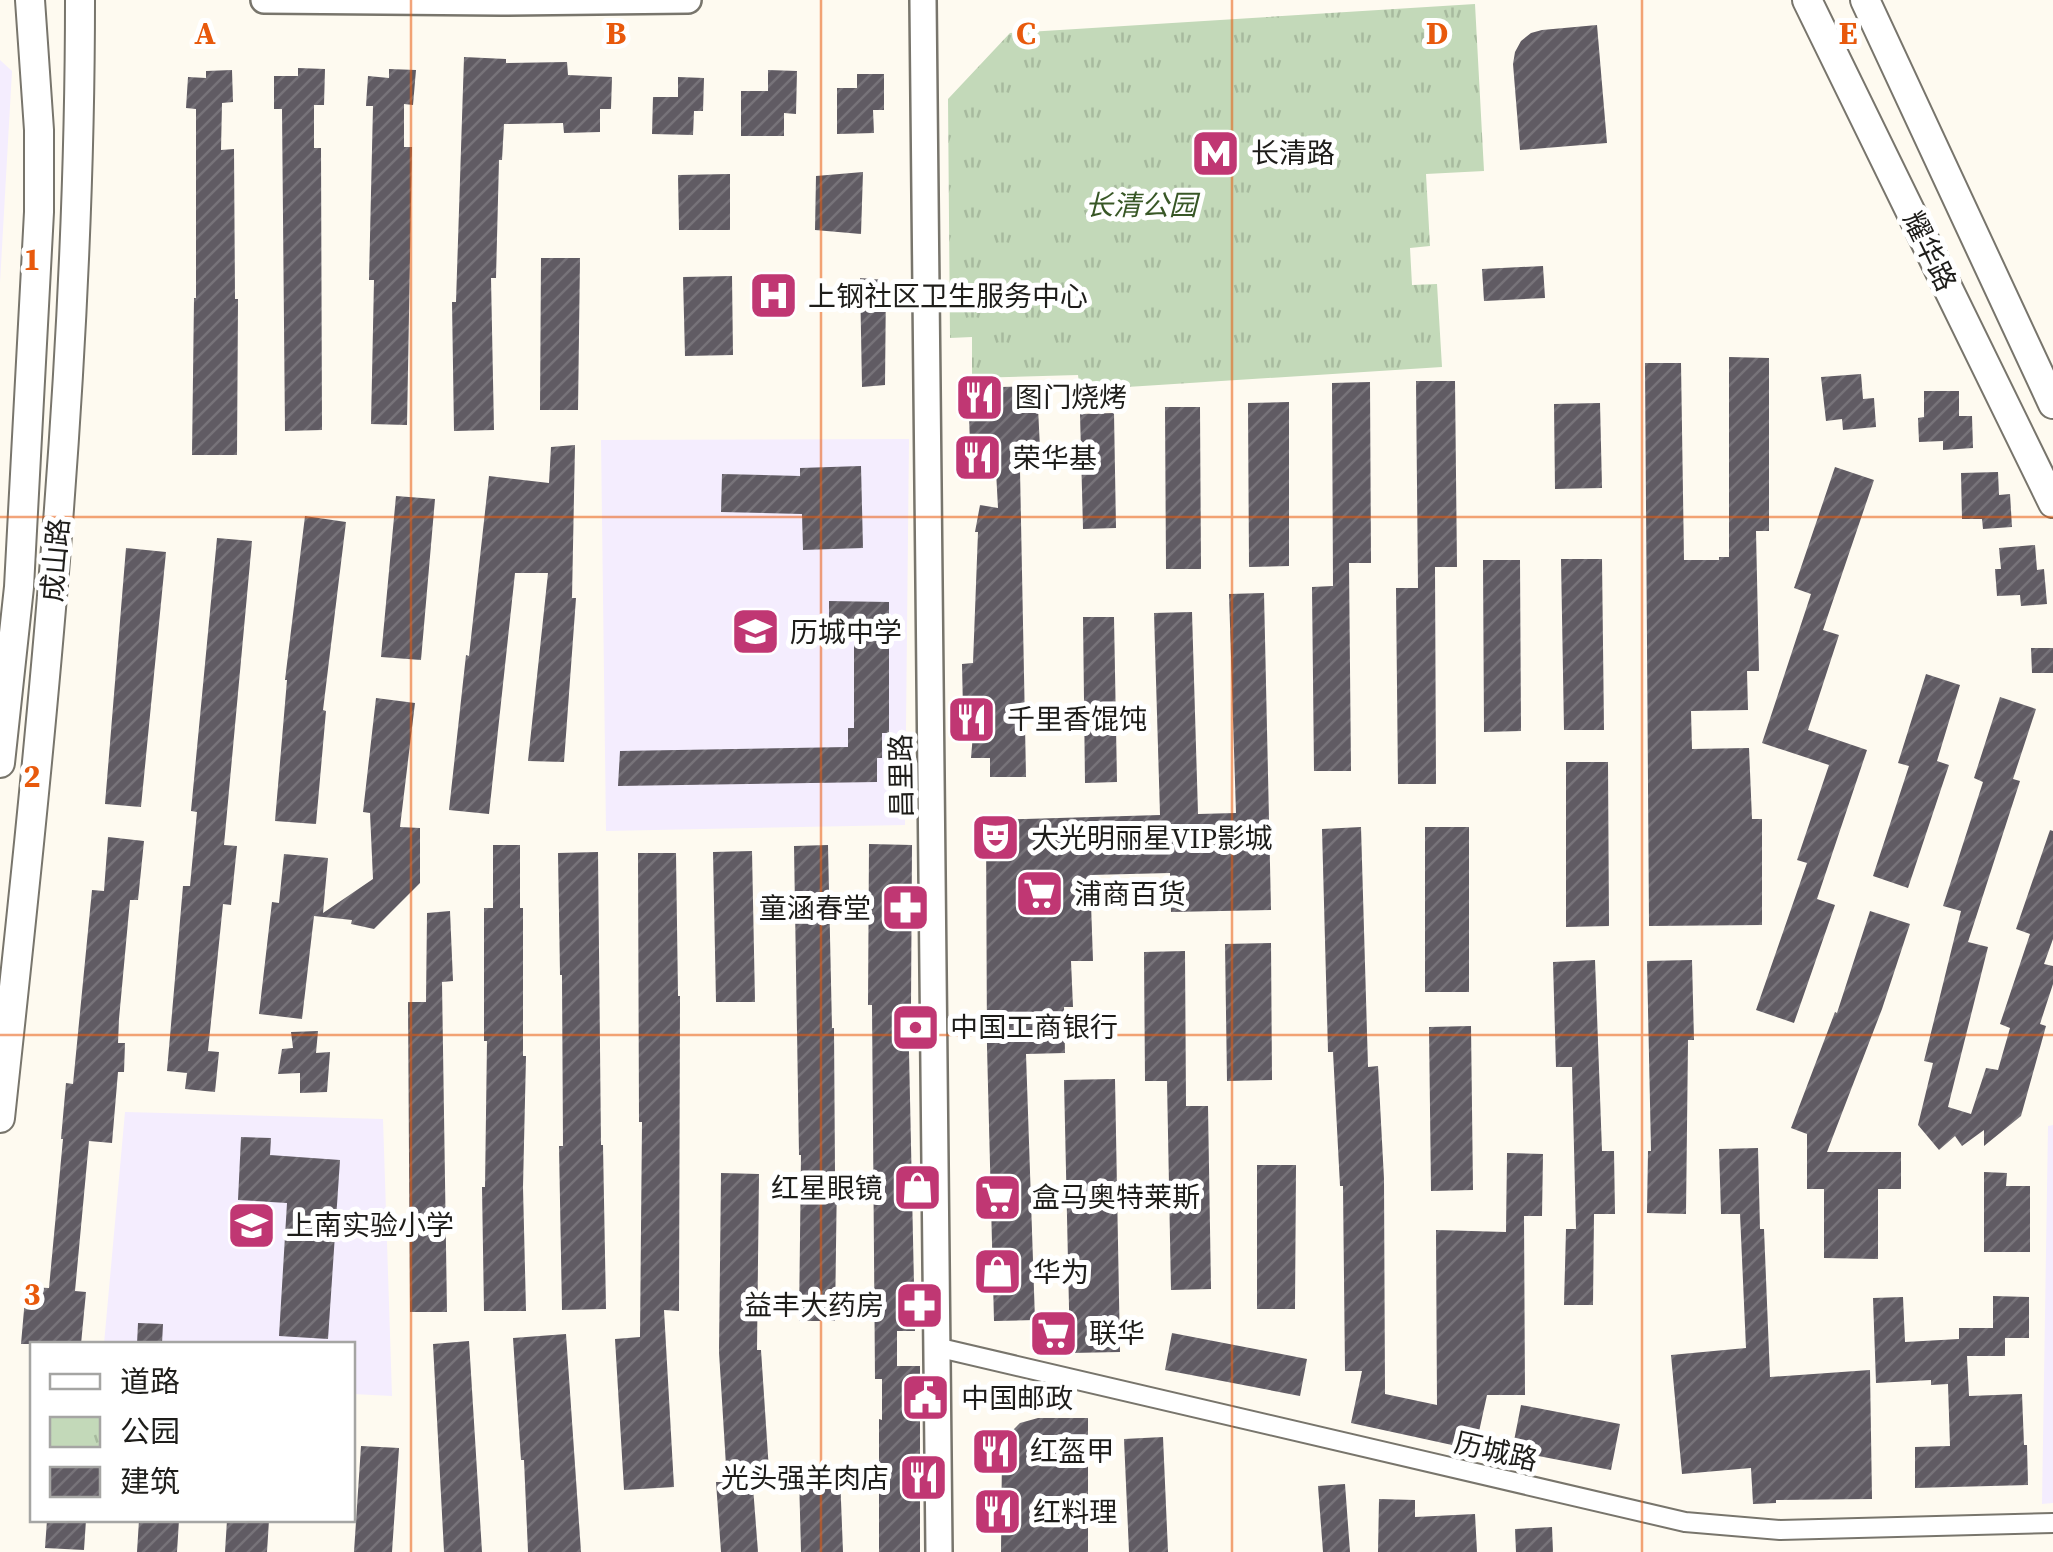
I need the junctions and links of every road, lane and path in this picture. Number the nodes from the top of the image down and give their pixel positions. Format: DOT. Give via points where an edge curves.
graph roads {
  1 [pos="30,0"];
  2 [pos="80,0"];
  3 [pos="264,0"];
  4 [pos="688,0"];
  5 [pos="923,0"];
  6 [pos="1807,0"];
  7 [pos="1865,0"];
  8 [pos="2053,404"];
  9 [pos="2053,502"];
  10 [pos="0,763"];
  11 [pos="0,1118"];
  12 [pos="936,1347"];
  13 [pos="2053,1523"];
  14 [pos="939,1552"];
  1 -- 10 [label="main road, 成山路" via="38,212 19,586"];
  2 -- 11 [label="main road, 成山路" via="63,469"];
  3 -- 4 [label="street"];
  5 -- 12 [label="street, 昌里路"];
  6 -- 9 [label="main road, 耀华路"];
  7 -- 8 [label="main road, 耀华路"];
  12 -- 13 [label="street, 历城路" via="1685,1522 1780,1530"];
  12 -- 14 [label="street, 昌里路"];
}
